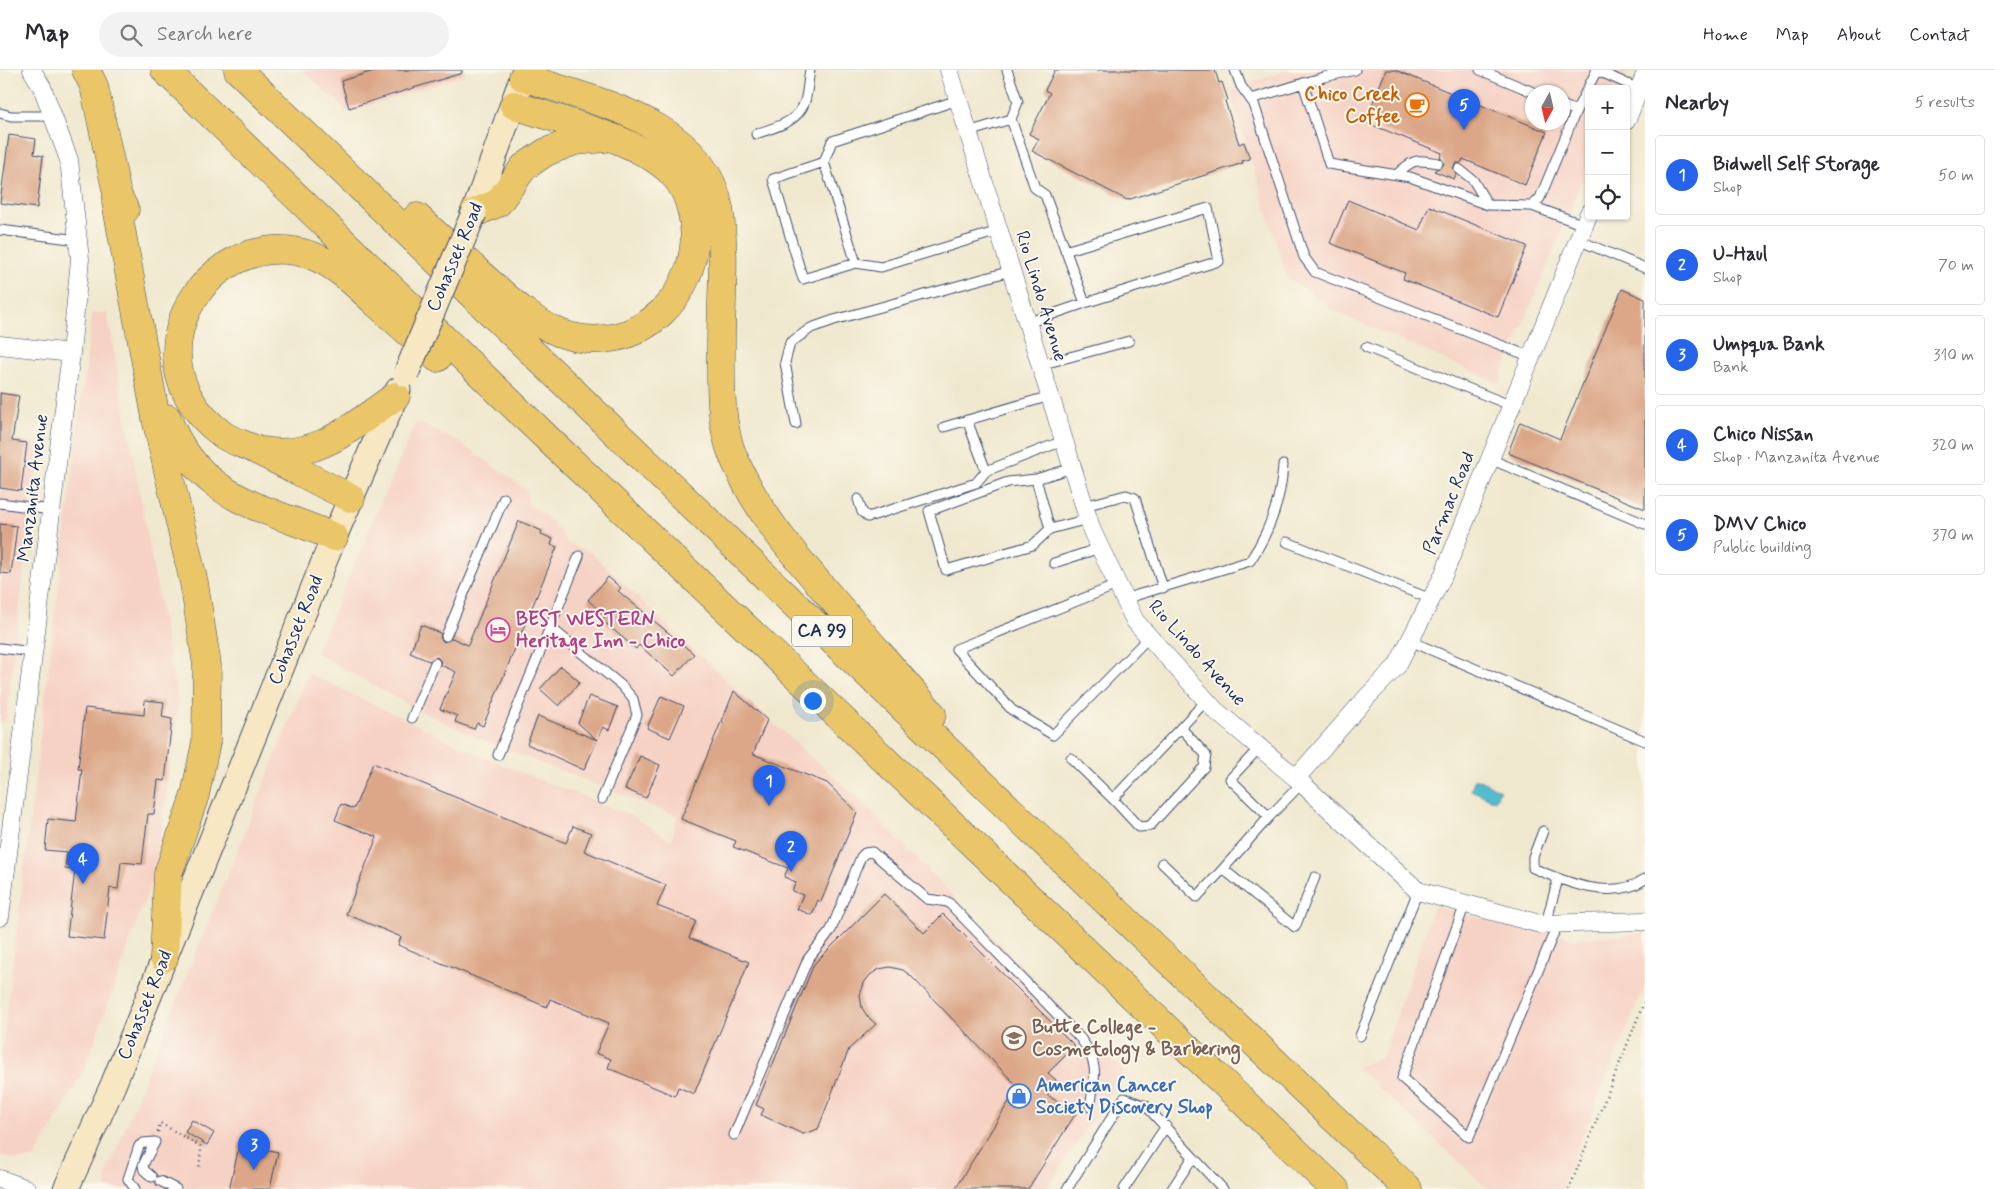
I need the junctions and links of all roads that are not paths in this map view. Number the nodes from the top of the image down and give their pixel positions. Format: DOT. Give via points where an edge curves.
graph roads {
  1 [pos="32,70"];
  2 [pos="86,70"];
  3 [pos="165,70"];
  4 [pos="238,70"];
  5 [pos="810,70"];
  6 [pos="949,70"];
  7 [pos="1007,70"];
  8 [pos="1235,70"];
  9 [pos="1355,70"];
  10 [pos="1480,70"];
  11 [pos="1597,70"];
  12 [pos="524,74"];
  13 [pos="1642,82"];
  14 [pos="1303,83"];
  15 [pos="1525,89"];
  16 [pos="1251,99"];
  17 [pos="958,100"];
  18 [pos="514,105"];
  19 [pos="1570,108"];
  20 [pos="1576,111"];
  21 [pos="1630,111"];
  22 [pos="0,113"];
  23 [pos="54,116"];
  24 [pos="1011,119"];
  25 [pos="299,129"];
  26 [pos="968,132"];
  27 [pos="756,134"];
  28 [pos="611,138"];
  29 [pos="824,162"];
  30 [pos="1438,162"];
  31 [pos="1459,169"];
  32 [pos="1396,175"];
  33 [pos="117,194"];
  34 [pos="1488,204"];
  35 [pos="1532,206"];
  36 [pos="474,213"];
  37 [pos="1584,226"];
  38 [pos="0,230"];
  39 [pos="998,231"];
  40 [pos="78,240"];
  41 [pos="1065,251"];
  42 [pos="856,263"];
  43 [pos="1645,268"];
  44 [pos="1011,271"];
  45 [pos="1085,303"];
  46 [pos="1027,323"];
  47 [pos="1129,341"];
  48 [pos="0,345"];
  49 [pos="1366,348"];
  50 [pos="71,353"];
  51 [pos="1531,357"];
  52 [pos="1040,365"];
  53 [pos="401,385"];
  54 [pos="1050,396"];
  55 [pos="1512,406"];
  56 [pos="967,420"];
  57 [pos="796,424"];
  58 [pos="944,427"];
  59 [pos="1063,441"];
  60 [pos="256,449"];
  61 [pos="1490,459"];
  62 [pos="1283,465"];
  63 [pos="1072,468"];
  64 [pos="986,471"];
  65 [pos="1036,479"];
  66 [pos="961,488"];
  67 [pos="350,498"];
  68 [pos="504,498"];
  69 [pos="965,498"];
  70 [pos="858,500"];
  71 [pos="0,503"];
  72 [pos="51,510"];
  73 [pos="1086,513"];
  74 [pos="634,522"];
  75 [pos="1645,524"];
  76 [pos="1050,529"];
  77 [pos="334,537"];
  78 [pos="1287,542"];
  79 [pos="1100,548"];
  80 [pos="579,556"];
  81 [pos="1054,563"];
  82 [pos="1163,588"];
  83 [pos="1121,592"];
  84 [pos="1431,599"];
  85 [pos="550,627"];
  86 [pos="446,636"];
  87 [pos="1149,637"];
  88 [pos="1410,640"];
  89 [pos="0,648"];
  90 [pos="33,652"];
  91 [pos="435,663"];
  92 [pos="1206,701"];
  93 [pos="412,718"];
  94 [pos="1181,728"];
  95 [pos="1645,741"];
  96 [pos="1260,747"];
  97 [pos="498,755"];
  98 [pos="1072,758"];
  99 [pos="956,759"];
  100 [pos="1299,781"];
  101 [pos="602,799"];
  102 [pos="1113,799"];
  103 [pos="6,811"];
  104 [pos="1269,817"];
  105 [pos="1543,831"];
  106 [pos="1162,863"];
  107 [pos="1223,869"];
  108 [pos="1315,877"];
  109 [pos="1558,879"];
  110 [pos="1645,879"];
  111 [pos="1418,891"];
  112 [pos="1465,904"];
  113 [pos="0,917"];
  114 [pos="1645,921"];
  115 [pos="1552,923"];
  116 [pos="164,958"];
  117 [pos="1360,1036"];
  118 [pos="1090,1107"];
  119 [pos="1166,1126"];
  120 [pos="734,1135"];
  121 [pos="1193,1157"];
  122 [pos="0,1179"];
  123 [pos="1223,1188"];
  124 [pos="27,1189"];
  125 [pos="66,1189"];
  126 [pos="135,1189"];
  127 [pos="176,1189"];
  128 [pos="1067,1189"];
  129 [pos="1124,1189"];
  130 [pos="1172,1189"];
  131 [pos="1335,1189"];
  132 [pos="1408,1189"];
  1 -- 23 [label="street, Manzanita Avenue"];
  2 -- 33 [label="highway" via="94,86"];
  3 -- 74 [label="highway, CA 99"];
  4 -- 25 [label="highway, CA 99"];
  5 -- 27 [label="lane" via="806,100 800,112 790,122"];
  6 -- 17 [label="street, Rio Lindo Avenue"];
  7 -- 24 [label="lane" via="1018,102"];
  8 -- 16 [label="lane"];
  9 -- 14 [label="lane"];
  10 -- 15 [label="lane"];
  11 -- 13 [label="lane"];
  11 -- 20 [label="lane"];
  12 -- 18 [label="main road, Cohasset Road"];
  12 -- 99 [label="highway" via="660,127 687,149 709,177 718,207 721,241 721,372 724,415 732,454 762,514 948,732"];
  13 -- 21 [label="street"];
  14 -- 16 [label="lane"];
  14 -- 32 [label="lane" via="1329,164"];
  16 -- 51 [label="lane" via="1304,257 1315,272"];
  17 -- 26 [label="street, Rio Lindo Avenue"];
  17 -- 29 [label="lane" via="832,141"];
  18 -- 28 [label="highway"];
  18 -- 36 [label="main road, Cohasset Road"];
  19 -- 20 [label="lane"];
  20 -- 35 [label="lane" via="1540,198"];
  22 -- 23 [label="lane"];
  23 -- 40 [label="street, Manzanita Avenue" via="69,160"];
  24 -- 26 [label="lane"];
  24 -- 41 [label="lane" via="1035,188 1045,195"];
  25 -- 28 [label="highway" via="338,148 529,317 562,333 591,338 621,336 636,331 665,310 682,287 692,262 696,230 690,201 674,174 659,160 633,145"];
  25 -- 99 [label="highway, CA 99"];
  26 -- 39 [label="street, Rio Lindo Avenue"];
  28 -- 36 [label="highway" via="575,141 546,152 524,167 498,203"];
  29 -- 42 [label="lane"];
  29 -- 42 [label="lane" via="773,179 803,279"];
  30 -- 32 [label="lane" via="1410,161"];
  31 -- 34 [label="lane" via="1473,180"];
  32 -- 34 [label="lane"];
  33 -- 77 [label="highway" via="124,206 160,400 173,434 189,461 218,488"];
  33 -- 116 [label="highway" via="156,423 192,574 207,665 206,742 195,795 168,874"];
  34 -- 35 [label="lane"];
  35 -- 37 [label="lane"];
  36 -- 53 [label="main road, Cohasset Road, bridge"];
  37 -- 43 [label="lane"];
  37 -- 51 [label="street, Parmac Road"];
  38 -- 40 [label="lane"];
  39 -- 42 [label="lane" via="881,267"];
  39 -- 44 [label="street, Rio Lindo Avenue"];
  40 -- 50 [label="street, Manzanita Avenue" via="80,259"];
  41 -- 45 [label="lane"];
  41 -- 45 [label="lane" via="1208,208 1220,261"];
  44 -- 46 [label="street, Rio Lindo Avenue"];
  44 -- 57 [label="lane" via="810,328 790,343 785,362"];
  45 -- 46 [label="lane"];
  46 -- 52 [label="street, Rio Lindo Avenue"];
  47 -- 52 [label="lane"];
  48 -- 50 [label="street"];
  49 -- 55 [label="lane"];
  50 -- 72 [label="street, Manzanita Avenue"];
  51 -- 55 [label="street, Parmac Road"];
  52 -- 54 [label="street, Rio Lindo Avenue"];
  53 -- 60 [label="highway" via="324,444 305,452 281,454"];
  53 -- 67 [label="main road, Cohasset Road"];
  54 -- 56 [label="lane"];
  54 -- 59 [label="street, Rio Lindo Avenue"];
  55 -- 61 [label="street, Parmac Road"];
  56 -- 58 [label="lane"];
  56 -- 64 [label="lane"];
  59 -- 63 [label="street, Rio Lindo Avenue"];
  59 -- 64 [label="lane"];
  60 -- 67 [label="highway"];
  60 -- 74 [label="highway" via="223,436 191,400 182,379 177,353 180,327 189,304 200,289 223,267 239,258 260,252 288,251 311,255 335,266 586,492"];
  61 -- 75 [label="lane"];
  61 -- 84 [label="street, Parmac Road"];
  62 -- 82 [label="lane" via="1282,490 1274,516 1250,561"];
  63 -- 65 [label="lane"];
  63 -- 73 [label="street, Rio Lindo Avenue"];
  64 -- 66 [label="lane" via="976,483"];
  65 -- 69 [label="lane" via="1008,482"];
  65 -- 76 [label="lane"];
  66 -- 69 [label="lane"];
  66 -- 70 [label="lane" via="868,518"];
  67 -- 77 [label="main road, Cohasset Road"];
  68 -- 86 [label="lane"];
  69 -- 76 [label="lane" via="929,511 946,570 1033,544"];
  71 -- 72 [label="lane"];
  72 -- 90 [label="street, Manzanita Avenue"];
  73 -- 76 [label="lane"];
  73 -- 79 [label="street, Rio Lindo Avenue"];
  73 -- 82 [label="lane" via="1126,495 1135,498"];
  74 -- 131 [label="highway, CA 99"];
  77 -- 116 [label="main road, Cohasset Road"];
  78 -- 84 [label="lane"];
  79 -- 81 [label="lane"];
  79 -- 83 [label="street, Rio Lindo Avenue"];
  80 -- 85 [label="lane"];
  82 -- 83 [label="lane"];
  83 -- 87 [label="street, Rio Lindo Avenue" via="1135,622"];
  83 -- 87 [label="lane" via="956,649 1012,710 1053,735"];
  84 -- 88 [label="street, Parmac Road"];
  85 -- 97 [label="lane"];
  85 -- 101 [label="lane" via="634,699 637,715"];
  87 -- 92 [label="street, Rio Lindo Avenue"];
  88 -- 95 [label="lane"];
  88 -- 100 [label="street, Parmac Road" via="1397,666 1368,696"];
  89 -- 90 [label="lane"];
  90 -- 103 [label="street, Manzanita Avenue"];
  91 -- 93 [label="lane"];
  92 -- 94 [label="lane"];
  92 -- 96 [label="street, Rio Lindo Avenue"];
  94 -- 102 [label="lane"];
  94 -- 102 [label="lane" via="1206,755 1204,767 1150,826 1139,827"];
  96 -- 100 [label="street, Rio Lindo Avenue"];
  96 -- 104 [label="lane" via="1230,779"];
  98 -- 102 [label="lane"];
  99 -- 132 [label="highway, CA 99"];
  100 -- 104 [label="lane"];
  100 -- 111 [label="street, Rio Lindo Avenue"];
  103 -- 113 [label="street, Manzanita Avenue"];
  104 -- 107 [label="lane"];
  105 -- 109 [label="lane" via="1533,857 1533,868"];
  106 -- 107 [label="lane" via="1197,897"];
  107 -- 108 [label="lane" via="1295,927"];
  109 -- 110 [label="lane" via="1610,890 1635,886"];
  109 -- 115 [label="lane"];
  111 -- 112 [label="street, Rio Lindo Avenue"];
  111 -- 117 [label="lane"];
  112 -- 115 [label="street, Rio Lindo Avenue" via="1540,924"];
  112 -- 115 [label="lane" via="1402,1078 1469,1137"];
  114 -- 115 [label="street, Rio Lindo Avenue"];
  116 -- 125 [label="main road, Cohasset Road" via="113,1085"];
  118 -- 120 [label="lane" via="1096,1070 1092,1053 1081,1038 948,902 927,899 872,852 861,856 831,930 808,960"];
  119 -- 121 [label="lane"];
  119 -- 128 [label="lane" via="1146,1106 1124,1098"];
  119 -- 129 [label="lane"];
  121 -- 123 [label="lane"];
  121 -- 130 [label="lane"];
  122 -- 124 [label="street"];
  126 -- 127 [label="lane" via="128,1179 139,1146 155,1142 143,1165 144,1170"];
}
